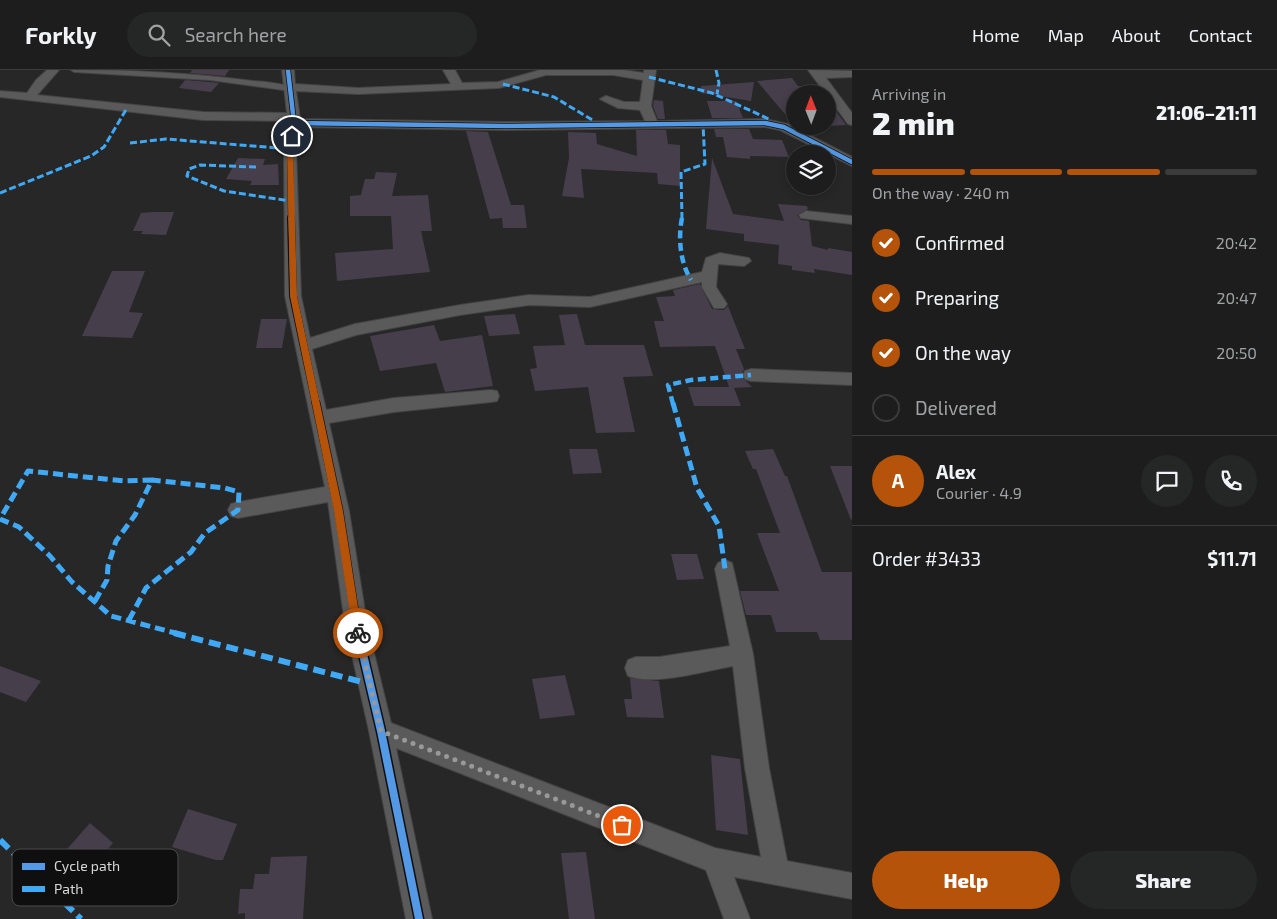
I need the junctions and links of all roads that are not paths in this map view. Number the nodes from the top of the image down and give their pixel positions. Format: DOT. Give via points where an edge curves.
graph roads {
  1 [pos="53,70"];
  2 [pos="74,70"];
  3 [pos="449,70"];
  4 [pos="497,70"];
  5 [pos="598,70"];
  6 [pos="549,71"];
  7 [pos="609,73"];
  8 [pos="650,73"];
  9 [pos="816,73"];
  10 [pos="852,74"];
  11 [pos="290,82"];
  12 [pos="503,84"];
  13 [pos="458,86"];
  14 [pos="0,94"];
  15 [pos="30,97"];
  16 [pos="606,99"];
  17 [pos="645,106"];
  18 [pos="294,120"];
  19 [pos="852,122"];
  20 [pos="652,124"];
  21 [pos="852,162"];
  22 [pos="806,215"];
  23 [pos="852,220"];
  24 [pos="744,261"];
  25 [pos="709,278"];
  26 [pos="719,304"];
  27 [pos="304,346"];
  28 [pos="751,376"];
  29 [pos="852,379"];
  30 [pos="491,396"];
  31 [pos="320,418"];
  32 [pos="335,493"];
  33 [pos="238,510"];
  34 [pos="726,569"];
  35 [pos="742,654"];
  36 [pos="636,668"];
  37 [pos="381,731"];
  38 [pos="715,861"];
  39 [pos="776,873"];
  40 [pos="852,886"];
  41 [pos="419,919"];
  42 [pos="737,919"];
  1 -- 15 [label="street"];
  2 -- 11 [label="lane" via="259,83"];
  3 -- 13 [label="street"];
  4 -- 12 [label="street"];
  5 -- 7 [label="street"];
  6 -- 7 [label="street"];
  6 -- 12 [label="street"];
  7 -- 8 [label="street"];
  8 -- 17 [label="street"];
  9 -- 10 [label="street"];
  9 -- 19 [label="street"];
  11 -- 13 [label="street" via="358,90 407,84"];
  11 -- 18 [label="street"];
  12 -- 13 [label="street"];
  14 -- 15 [label="street"];
  15 -- 18 [label="street" via="203,116"];
  16 -- 17 [label="street" via="622,106"];
  17 -- 20 [label="street"];
  18 -- 20 [label="street" via="506,126"];
  18 -- 27 [label="street" via="290,149 293,296"];
  20 -- 21 [label="street" via="765,123 784,127"];
  22 -- 23 [label="street"];
  24 -- 25 [label="street" via="720,258 711,261"];
  25 -- 26 [label="street" via="709,287"];
  25 -- 27 [label="street" via="590,302 530,300 460,310 355,330"];
  27 -- 31 [label="street"];
  28 -- 29 [label="street"];
  30 -- 31 [label="street"];
  31 -- 32 [label="street"];
  32 -- 33 [label="street"];
  32 -- 37 [label="street" via="356,624"];
  34 -- 35 [label="street"];
  35 -- 36 [label="street" via="659,668"];
  35 -- 39 [label="street" via="757,768"];
  37 -- 38 [label="street"];
  37 -- 41 [label="street"];
  38 -- 39 [label="street"];
  38 -- 42 [label="street"];
  39 -- 40 [label="street"];
}
